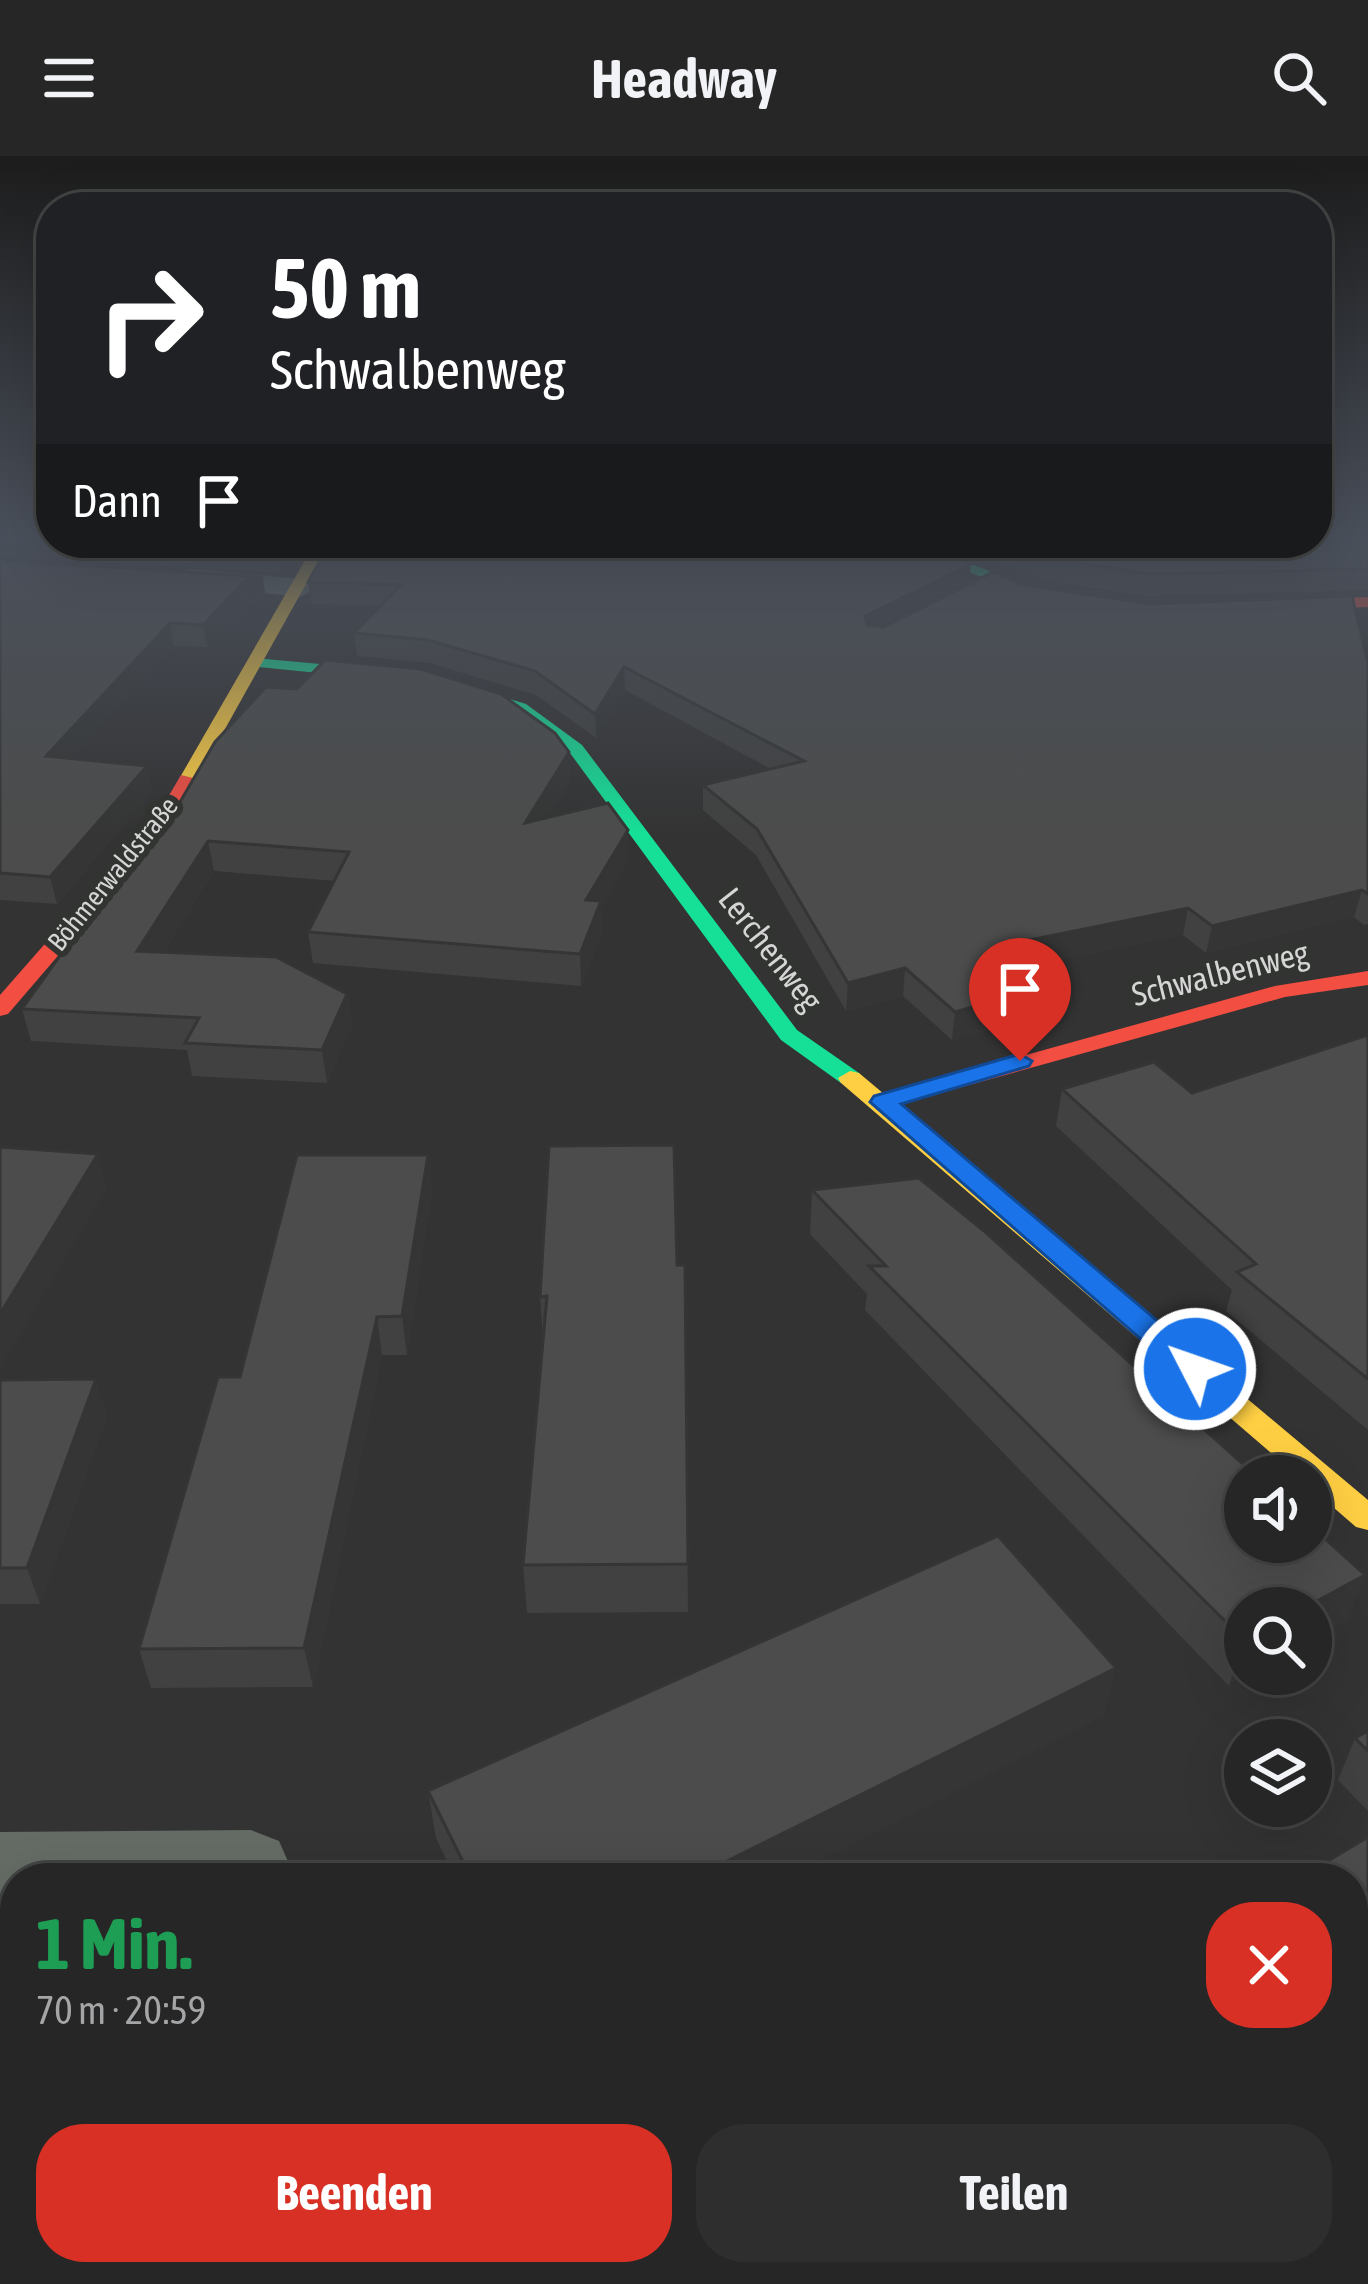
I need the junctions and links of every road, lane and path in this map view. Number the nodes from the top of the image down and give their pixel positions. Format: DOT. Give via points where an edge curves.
graph roads {
  1 [pos="271,636"];
  2 [pos="255,663"];
  3 [pos="1368,978"];
  4 [pos="0,1009"];
  5 [pos="883,1102"];
  6 [pos="1368,1518"];
  1 -- 2 [label="street, Böhmerwaldstraße"];
  2 -- 4 [label="street, Böhmerwaldstraße" via="165,819"];
  2 -- 5 [label="street, Lerchenweg" via="429,679 520,708 576,749 789,1035"];
  3 -- 5 [label="street, Schwalbenweg" via="1282,991"];
  5 -- 6 [label="street, Lerchenweg"];
}
